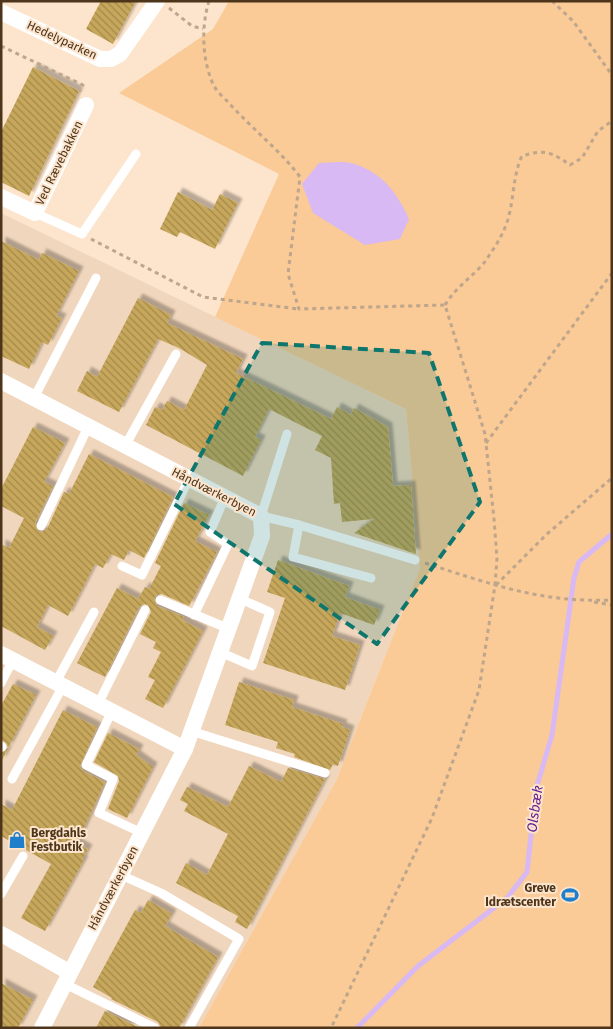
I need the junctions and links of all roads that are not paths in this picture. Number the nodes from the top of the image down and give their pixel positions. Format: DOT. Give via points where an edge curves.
graph roads {
  1 [pos="162,4"];
  2 [pos="1,12"];
  3 [pos="86,105"];
  4 [pos="136,154"];
  5 [pos="1,197"];
  6 [pos="35,213"];
  7 [pos="96,278"];
  8 [pos="176,354"];
  9 [pos="1,381"];
  10 [pos="34,398"];
  11 [pos="88,426"];
  12 [pos="287,434"];
  13 [pos="125,446"];
  14 [pos="189,479"];
  15 [pos="225,498"];
  16 [pos="261,516"];
  17 [pos="299,525"];
  18 [pos="41,526"];
  19 [pos="415,560"];
  20 [pos="122,566"];
  21 [pos="371,578"];
  22 [pos="238,598"];
  23 [pos="160,600"];
  24 [pos="145,610"];
  25 [pos="94,612"];
  26 [pos="194,614"];
  27 [pos="227,628"];
  28 [pos="220,652"];
  29 [pos="7,657"];
  30 [pos="1,684"];
  31 [pos="60,684"];
  32 [pos="105,707"];
  33 [pos="191,731"];
  34 [pos="185,749"];
  35 [pos="325,773"];
  36 [pos="12,779"];
  37 [pos="142,833"];
  38 [pos="23,856"];
  39 [pos="121,875"];
  40 [pos="1,894"];
  41 [pos="1,934"];
  42 [pos="66,978"];
  43 [pos="42,1028"];
  44 [pos="155,1028"];
  45 [pos="189,1028"];
  1 -- 2 [label="street, Hedelyparken" via="120,54 111,59 100,59"];
  3 -- 6 [label="street, Ved Rævebakken"];
  4 -- 6 [label="lane" via="82,234"];
  5 -- 6 [label="street, Ved Rævebakken"];
  7 -- 10 [label="lane"];
  8 -- 13 [label="lane"];
  9 -- 10 [label="street, Håndværkerbyen"];
  10 -- 11 [label="street, Håndværkerbyen"];
  11 -- 13 [label="street, Håndværkerbyen"];
  11 -- 18 [label="lane"];
  12 -- 16 [label="lane"];
  13 -- 14 [label="street, Håndværkerbyen"];
  14 -- 15 [label="street, Håndværkerbyen"];
  14 -- 20 [label="lane" via="142,575"];
  15 -- 16 [label="street, Håndværkerbyen"];
  15 -- 26 [label="lane" via="210,532 228,544"];
  16 -- 17 [label="lane"];
  16 -- 22 [label="street, Håndværkerbyen" via="262,536"];
  17 -- 19 [label="lane"];
  17 -- 21 [label="lane" via="293,557"];
  22 -- 27 [label="street, Håndværkerbyen"];
  22 -- 28 [label="lane" via="270,612 252,666"];
  23 -- 26 [label="lane"];
  24 -- 32 [label="lane"];
  25 -- 31 [label="lane"];
  26 -- 27 [label="lane"];
  27 -- 28 [label="street, Håndværkerbyen"];
  28 -- 33 [label="street, Håndværkerbyen"];
  29 -- 30 [label="lane"];
  29 -- 31 [label="street"];
  31 -- 32 [label="street"];
  31 -- 36 [label="lane"];
  32 -- 34 [label="street"];
  32 -- 37 [label="lane" via="86,765 113,779 99,813"];
  33 -- 34 [label="street, Håndværkerbyen"];
  33 -- 35 [label="lane"];
  34 -- 37 [label="street, Håndværkerbyen"];
  37 -- 39 [label="street, Håndværkerbyen"];
  38 -- 40 [label="lane"];
  39 -- 42 [label="street, Håndværkerbyen"];
  39 -- 45 [label="lane" via="161,893 239,939"];
  41 -- 42 [label="street"];
  42 -- 43 [label="street, Håndværkerbyen"];
  42 -- 44 [label="lane"];
}
